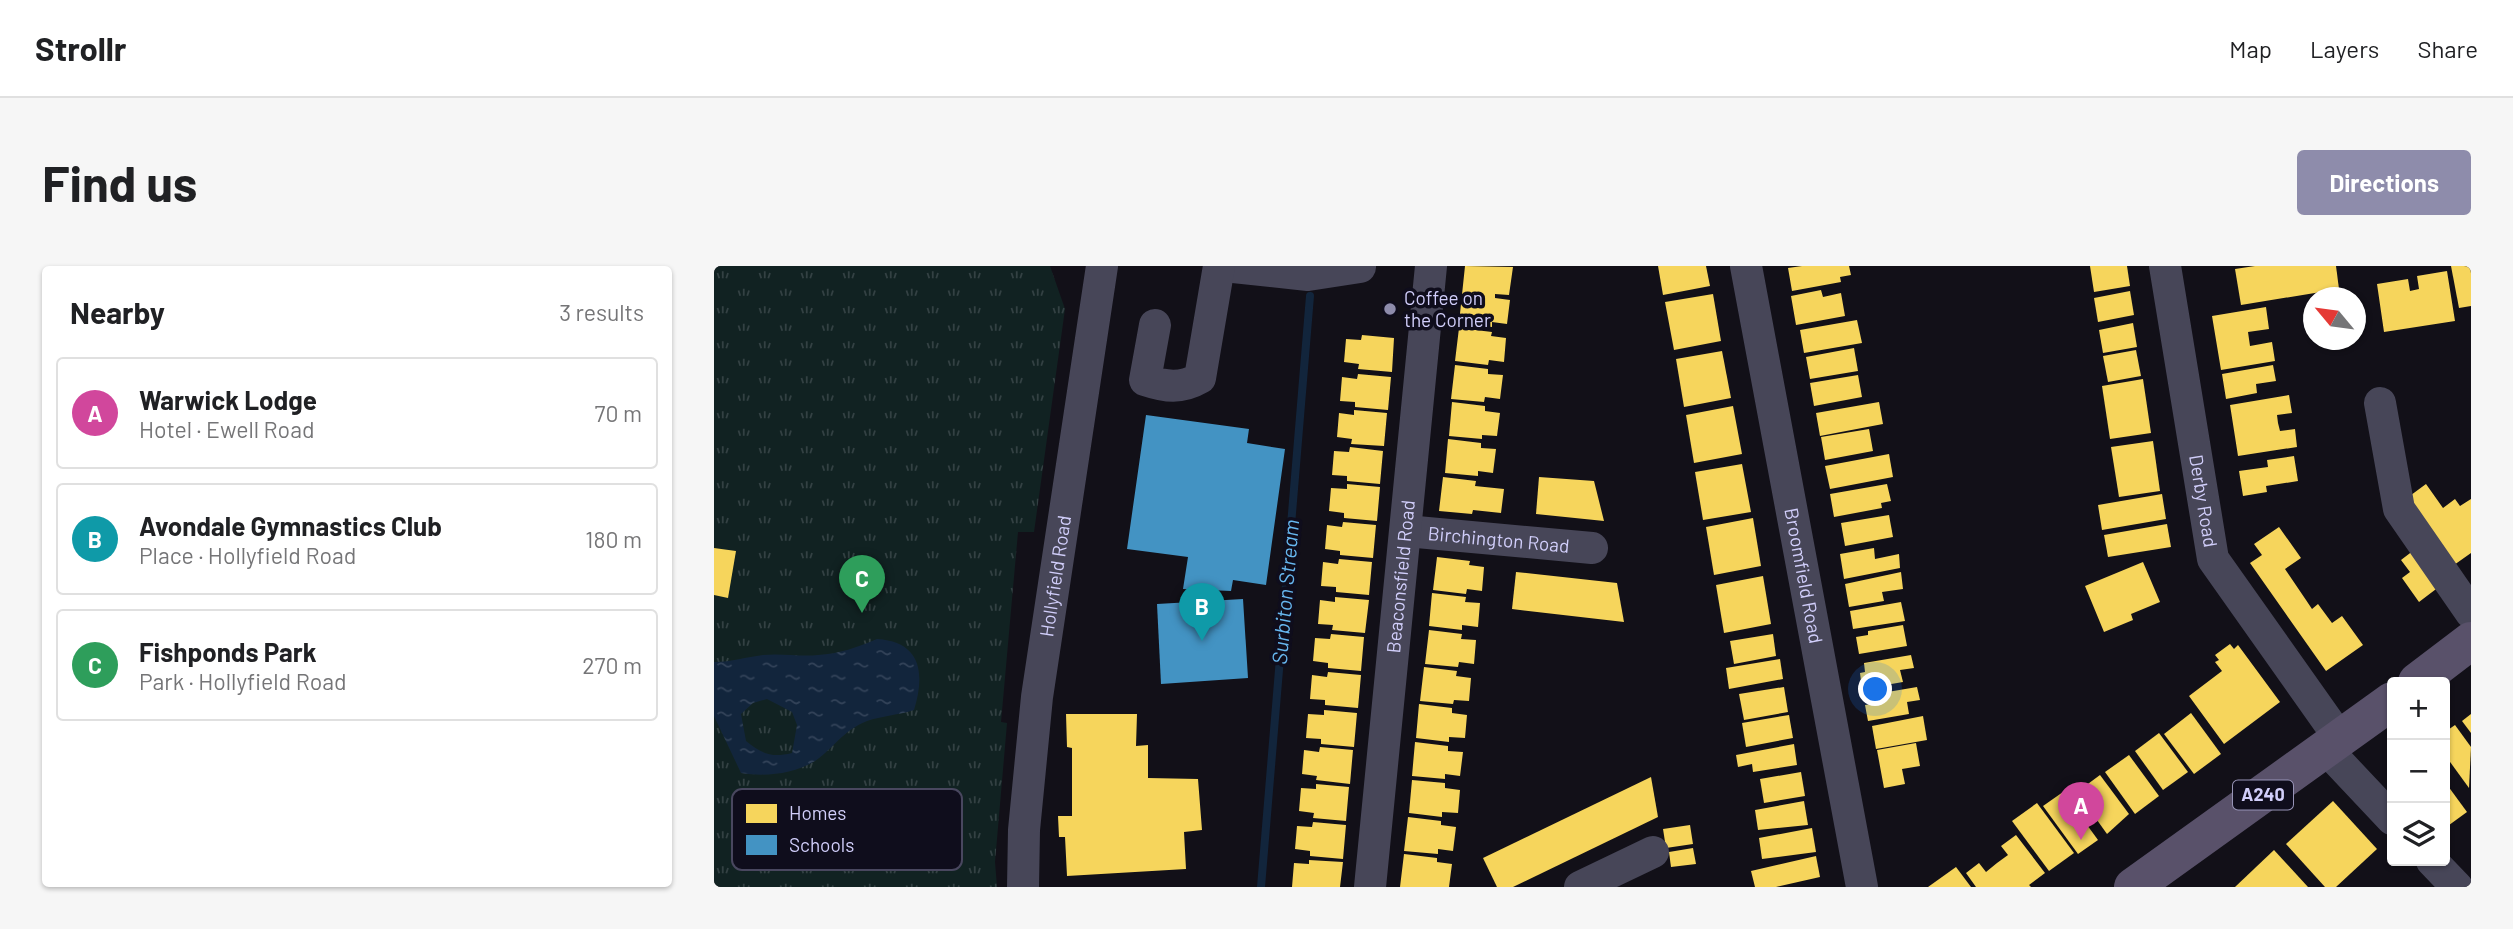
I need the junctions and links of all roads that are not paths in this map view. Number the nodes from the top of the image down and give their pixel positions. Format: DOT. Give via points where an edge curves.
graph roads {
  1 [pos="1102,266"];
  2 [pos="1221,266"];
  3 [pos="1431,266"];
  4 [pos="1746,266"];
  5 [pos="2165,266"];
  6 [pos="1360,267"];
  7 [pos="1155,325"];
  8 [pos="2380,404"];
  9 [pos="1406,531"];
  10 [pos="1592,548"];
  11 [pos="2471,612"];
  12 [pos="2471,641"];
  13 [pos="2424,677"];
  14 [pos="2387,705"];
  15 [pos="2334,745"];
  16 [pos="2387,813"];
  17 [pos="1653,852"];
  18 [pos="2437,866"];
  19 [pos="1023,887"];
  20 [pos="1370,887"];
  21 [pos="1580,887"];
  22 [pos="1862,887"];
  23 [pos="2133,887"];
  24 [pos="2457,887"];
  1 -- 19 [label="street, Hollyfield Road" via="1037,697"];
  2 -- 6 [label="street" via="1308,275"];
  2 -- 7 [label="street" via="1200,378 1186,386 1146,380"];
  3 -- 9 [label="street, Beaconsfield Road"];
  4 -- 22 [label="street, Broomfield Road"];
  5 -- 15 [label="street, Derby Road" via="2213,559"];
  8 -- 11 [label="street" via="2399,509"];
  9 -- 10 [label="street, Birchington Road"];
  9 -- 20 [label="street, Beaconsfield Road"];
  12 -- 13 [label="main road"];
  14 -- 15 [label="main road, A240"];
  15 -- 16 [label="street, Derby Road"];
  15 -- 23 [label="main road, A240"];
  17 -- 21 [label="street"];
  18 -- 24 [label="street"];
}
